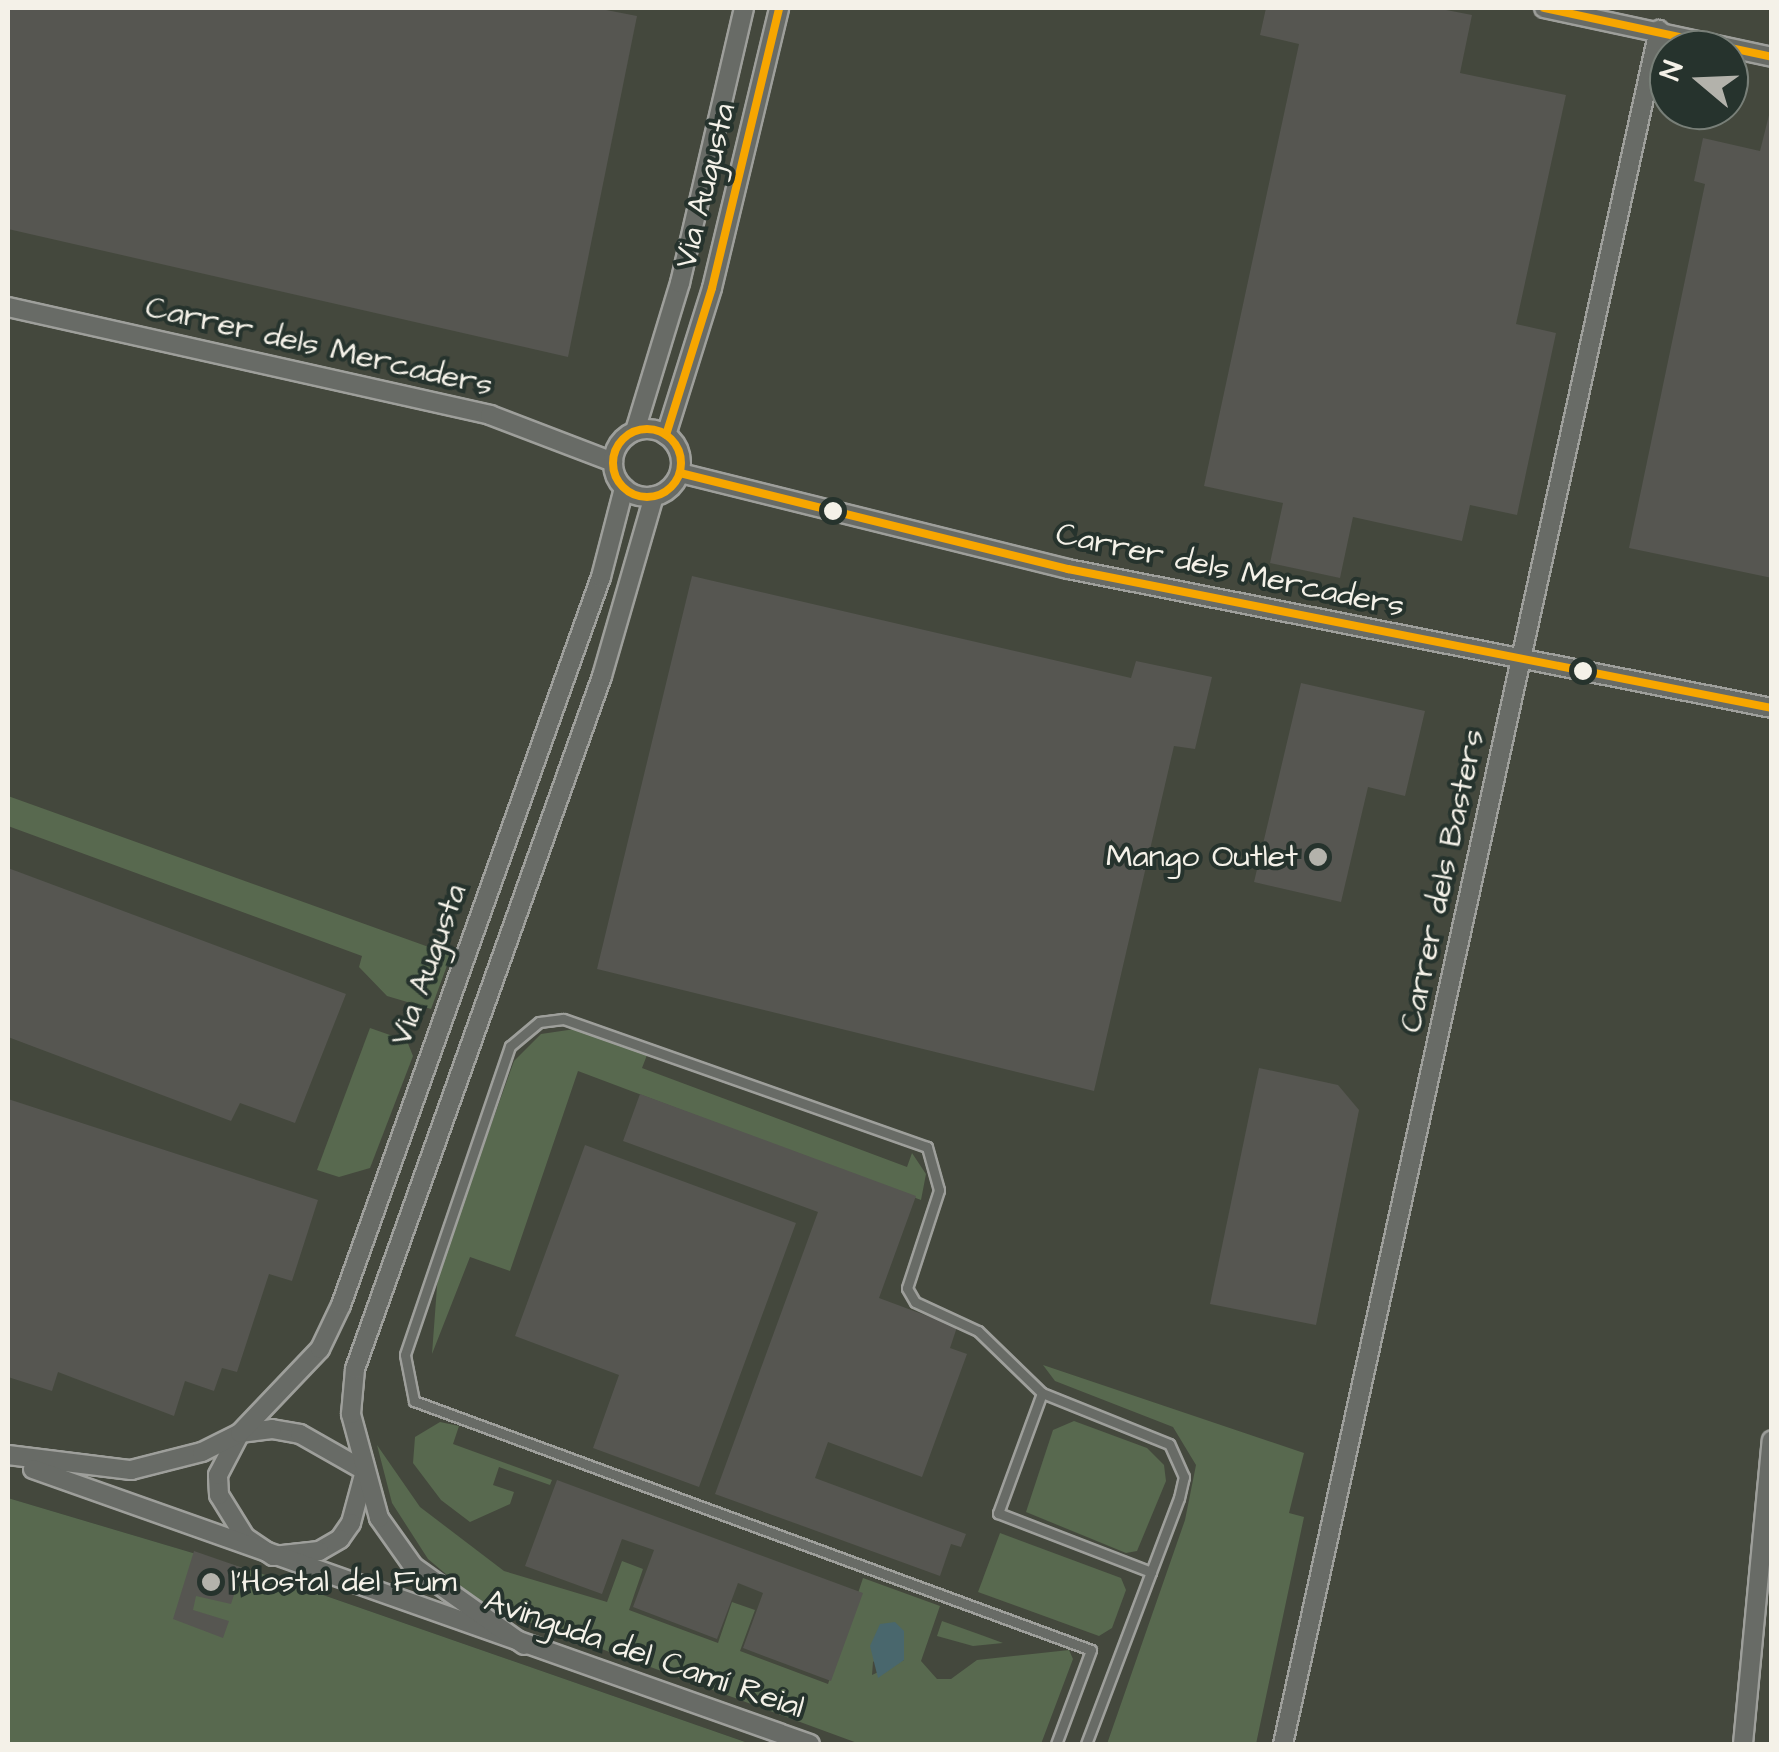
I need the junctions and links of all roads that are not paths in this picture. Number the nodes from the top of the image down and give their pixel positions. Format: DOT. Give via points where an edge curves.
graph roads {
  1 [pos="744,8"];
  2 [pos="779,8"];
  3 [pos="1544,8"];
  4 [pos="1659,30"];
  5 [pos="1649,76"];
  6 [pos="8,307"];
  7 [pos="635,431"];
  8 [pos="666,435"];
  9 [pos="613,462"];
  10 [pos="680,473"];
  11 [pos="624,488"];
  12 [pos="654,496"];
  13 [pos="1521,664"];
  14 [pos="1772,708"];
  15 [pos="1042,1393"];
  16 [pos="240,1433"];
  17 [pos="1772,1440"];
  18 [pos="8,1457"];
  19 [pos="365,1471"];
  20 [pos="273,1556"];
  21 [pos="1151,1572"];
  22 [pos="524,1645"];
  23 [pos="810,1744"];
  24 [pos="1056,1744"];
  25 [pos="1086,1744"];
  26 [pos="1283,1744"];
  27 [pos="1743,1744"];
  1 -- 7 [label="street, Via Augusta" via="685,263"];
  2 -- 8 [label="street, Via Augusta" via="712,288"];
  3 -- 4 [label="street"];
  5 -- 13 [label="street, Carrer dels Basters"];
  6 -- 9 [label="street, Carrer dels Mercaders" via="490,415"];
  7 -- 8 [label="street"];
  7 -- 9 [label="street" via="616,449"];
  8 -- 10 [label="street" via="680,452"];
  9 -- 11 [label="street"];
  10 -- 12 [label="street"];
  10 -- 13 [label="street, Carrer dels Mercaders" via="1068,569"];
  11 -- 12 [label="street"];
  11 -- 16 [label="street, Via Augusta" via="601,577 341,1305 320,1348"];
  12 -- 19 [label="street, Via Augusta" via="602,676 355,1369 351,1414"];
  13 -- 14 [label="street, Carrer dels Mercaders"];
  13 -- 26 [label="street, Carrer dels Basters"];
  15 -- 21 [label="lane" via="1153,1435 1179,1460 1179,1498"];
  15 -- 21 [label="lane" via="998,1512"];
  15 -- 24 [label="lane" via="978,1331 915,1302 907,1288 939,1190 927,1147 562,1019 539,1022 510,1046 404,1355 414,1400 1091,1650"];
  16 -- 18 [label="street, Via Augusta" via="202,1452 131,1470"];
  16 -- 19 [label="street, Via Augusta" via="300,1434"];
  16 -- 20 [label="street, Via Augusta" via="218,1474 219,1495 245,1536"];
  17 -- 27 [label="street"];
  18 -- 20 [label="street, Avinguda del Camí Reial"];
  19 -- 20 [label="street, Via Augusta" via="357,1508 340,1539 299,1556"];
  19 -- 22 [label="street, Via Augusta" via="379,1518 414,1566"];
  20 -- 22 [label="street, Avinguda del Camí Reial"];
  21 -- 25 [label="lane"];
  22 -- 23 [label="street, Avinguda del Camí Reial"];
}
